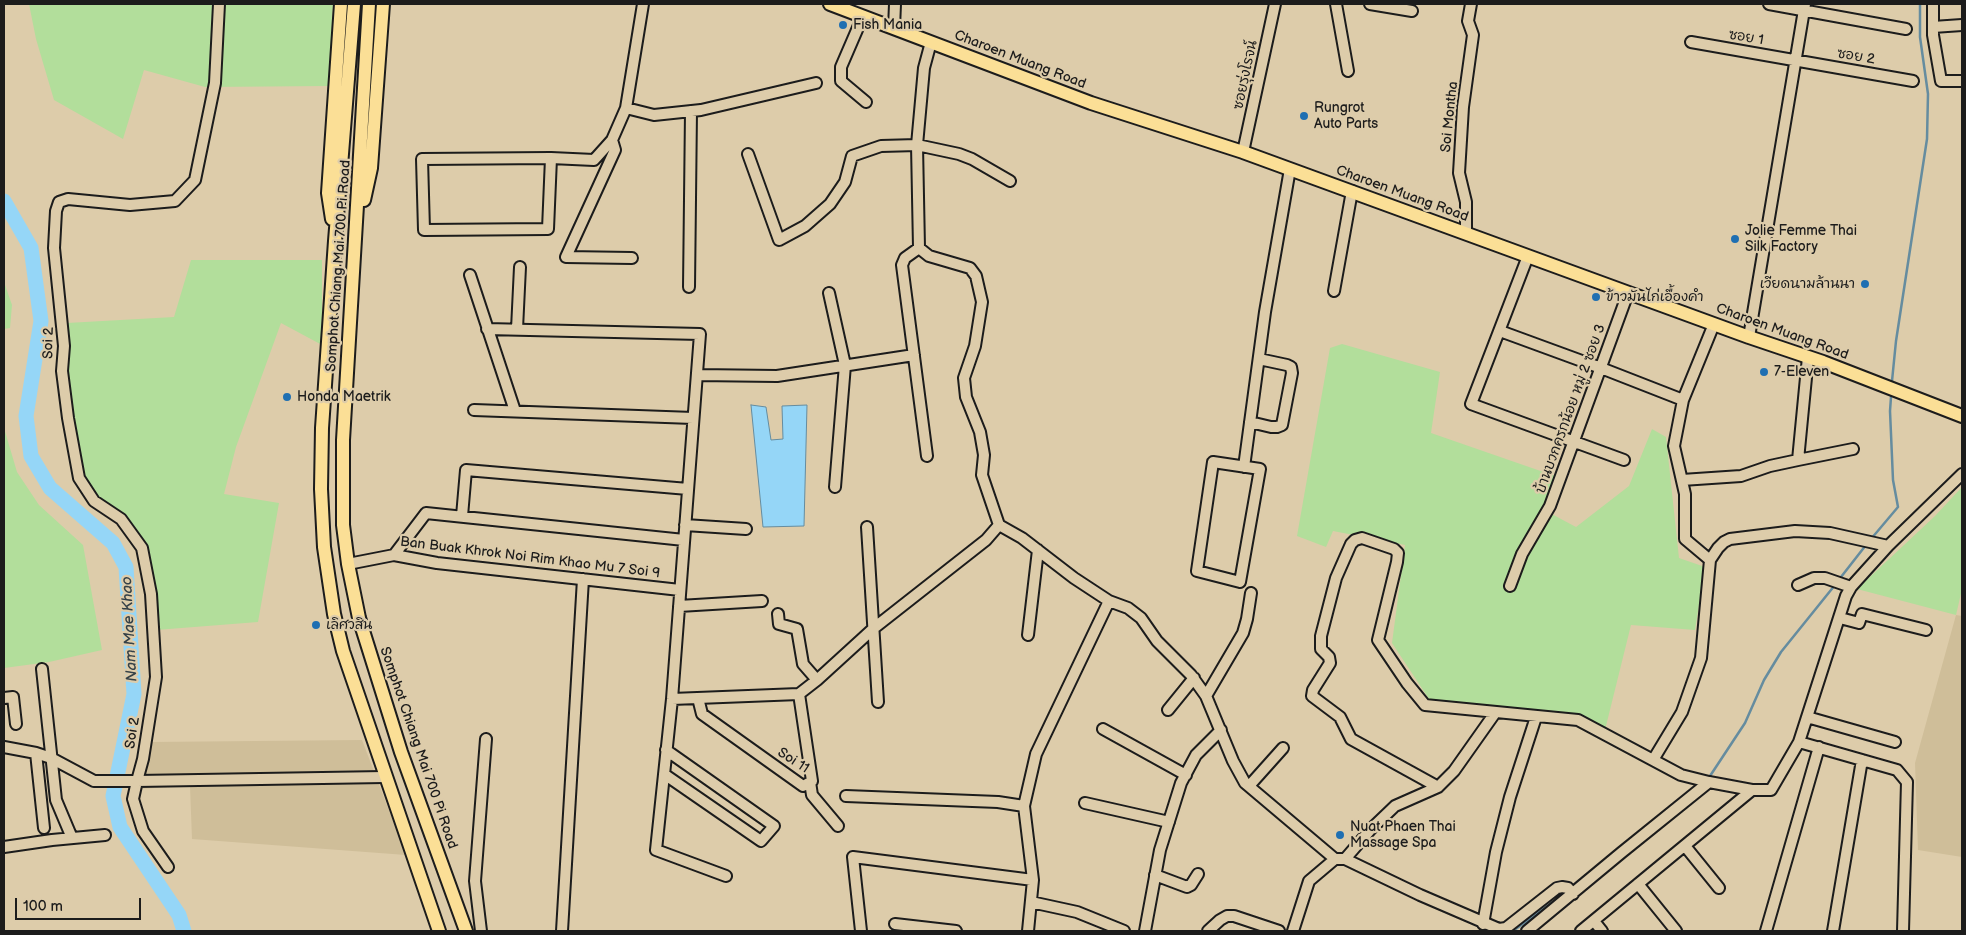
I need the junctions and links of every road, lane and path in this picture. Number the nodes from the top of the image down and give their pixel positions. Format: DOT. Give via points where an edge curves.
graph roads {
  1 [pos="219,4"];
  2 [pos="341,4"];
  3 [pos="354,4"];
  4 [pos="369,4"];
  5 [pos="383,4"];
  6 [pos="644,4"];
  7 [pos="830,4"];
  8 [pos="895,4"];
  9 [pos="1275,4"];
  10 [pos="1336,4"];
  11 [pos="1370,4"];
  12 [pos="1471,4"];
  13 [pos="1769,4"];
  14 [pos="1933,4"];
  15 [pos="1804,7"];
  16 [pos="1412,11"];
  17 [pos="863,16"];
  18 [pos="1962,25"];
  19 [pos="1933,27"];
  20 [pos="894,28"];
  21 [pos="1906,29"];
  22 [pos="931,42"];
  23 [pos="1691,42"];
  24 [pos="1795,60"];
  25 [pos="1348,71"];
  26 [pos="1913,80"];
  27 [pos="1962,81"];
  28 [pos="816,83"];
  29 [pos="866,102"];
  30 [pos="626,108"];
  31 [pos="691,112"];
  32 [pos="612,140"];
  33 [pos="917,145"];
  34 [pos="1243,152"];
  35 [pos="748,154"];
  36 [pos="551,158"];
  37 [pos="1290,169"];
  38 [pos="1010,182"];
  39 [pos="1352,191"];
  40 [pos="1466,233"];
  41 [pos="335,241"];
  42 [pos="355,242"];
  43 [pos="919,248"];
  44 [pos="1528,256"];
  45 [pos="632,258"];
  46 [pos="520,267"];
  47 [pos="470,275"];
  48 [pos="689,287"];
  49 [pos="1334,291"];
  50 [pos="829,292"];
  51 [pos="1628,293"];
  52 [pos="1714,324"];
  53 [pos="487,329"];
  54 [pos="517,330"];
  55 [pos="1500,331"];
  56 [pos="1749,337"];
  57 [pos="914,355"];
  58 [pos="1808,357"];
  59 [pos="1259,359"];
  60 [pos="845,365"];
  61 [pos="1601,368"];
  62 [pos="697,375"];
  63 [pos="1683,400"];
  64 [pos="474,410"];
  65 [pos="515,411"];
  66 [pos="1962,416"];
  67 [pos="693,418"];
  68 [pos="1250,422"];
  69 [pos="1573,441"];
  70 [pos="1853,449"];
  71 [pos="927,456"];
  72 [pos="1624,460"];
  73 [pos="1798,460"];
  74 [pos="1244,467"];
  75 [pos="1962,474"];
  76 [pos="1682,480"];
  77 [pos="836,486"];
  78 [pos="688,489"];
  79 [pos="462,516"];
  80 [pos="685,525"];
  81 [pos="999,525"];
  82 [pos="867,527"];
  83 [pos="746,528"];
  84 [pos="684,540"];
  85 [pos="1888,546"];
  86 [pos="1038,550"];
  87 [pos="394,555"];
  88 [pos="1710,560"];
  89 [pos="348,564"];
  90 [pos="583,579"];
  91 [pos="1798,585"];
  92 [pos="1510,586"];
  93 [pos="1851,587"];
  94 [pos="680,590"];
  95 [pos="1250,593"];
  96 [pos="1109,600"];
  97 [pos="762,601"];
  98 [pos="679,606"];
  99 [pos="778,614"];
  100 [pos="1840,618"];
  101 [pos="874,628"];
  102 [pos="1926,630"];
  103 [pos="1028,635"];
  104 [pos="42,669"];
  105 [pos="1194,678"];
  106 [pos="817,680"];
  107 [pos="799,694"];
  108 [pos="1206,696"];
  109 [pos="4,698"];
  110 [pos="698,698"];
  111 [pos="672,699"];
  112 [pos="878,702"];
  113 [pos="1168,710"];
  114 [pos="1495,713"];
  115 [pos="1536,717"];
  116 [pos="1807,717"];
  117 [pos="16,724"];
  118 [pos="1103,729"];
  119 [pos="1220,730"];
  120 [pos="486,739"];
  121 [pos="1800,742"];
  122 [pos="1895,742"];
  123 [pos="4,747"];
  124 [pos="1819,747"];
  125 [pos="1283,748"];
  126 [pos="666,750"];
  127 [pos="36,752"];
  128 [pos="51,758"];
  129 [pos="1653,760"];
  130 [pos="1862,760"];
  131 [pos="664,774"];
  132 [pos="1186,775"];
  133 [pos="384,777"];
  134 [pos="133,781"];
  135 [pos="810,782"];
  136 [pos="1710,782"];
  137 [pos="1250,786"];
  138 [pos="1438,787"];
  139 [pos="1752,790"];
  140 [pos="846,796"];
  141 [pos="1085,803"];
  142 [pos="1024,806"];
  143 [pos="1169,822"];
  144 [pos="838,826"];
  145 [pos="44,828"];
  146 [pos="105,835"];
  147 [pos="72,838"];
  148 [pos="1685,846"];
  149 [pos="4,847"];
  150 [pos="1340,859"];
  151 [pos="168,867"];
  152 [pos="1198,874"];
  153 [pos="1155,875"];
  154 [pos="726,876"];
  155 [pos="1033,880"];
  156 [pos="1638,884"];
  157 [pos="1719,888"];
  158 [pos="1572,894"];
  159 [pos="1031,902"];
  160 [pos="1594,921"];
  161 [pos="895,924"];
  162 [pos="1484,924"];
  163 [pos="439,931"];
  164 [pos="466,931"];
  165 [pos="481,931"];
  166 [pos="562,931"];
  167 [pos="861,931"];
  168 [pos="956,931"];
  169 [pos="1028,931"];
  170 [pos="1124,931"];
  171 [pos="1145,931"];
  172 [pos="1208,931"];
  173 [pos="1279,931"];
  174 [pos="1293,931"];
  175 [pos="1528,931"];
  176 [pos="1580,931"];
  177 [pos="1602,931"];
  178 [pos="1676,931"];
  179 [pos="1766,931"];
  180 [pos="1833,931"];
  181 [pos="1903,931"];
  1 -- 134 [label="street, Soi 2" via="215,83 195,180 175,200 130,205 68,199 59,202 56,211 54,248 64,346 62,371 79,478 94,500 121,519 142,548 151,594 156,677 143,760"];
  2 -- 41 [label="main road" via="328,193"];
  3 -- 41 [label="main road, Somphot Chiang Mai 700 Pi Road"];
  4 -- 42 [label="main road, Somphot Chiang Mai 700 Pi Road"];
  5 -- 42 [label="main road" via="371,168"];
  6 -- 30 [label="street"];
  7 -- 17 [label="main road, Charoen Muang Road"];
  8 -- 20 [label="street"];
  9 -- 34 [label="street, ซอยรุ่งโรจน์"];
  10 -- 25 [label="street"];
  11 -- 16 [label="street"];
  12 -- 40 [label="street, Soi Montha" via="1468,21 1473,35 1463,107 1459,173 1466,202"];
  13 -- 15 [label="street"];
  14 -- 19 [label="street"];
  15 -- 21 [label="street"];
  15 -- 24 [label="street"];
  17 -- 20 [label="main road, Charoen Muang Road"];
  17 -- 29 [label="street" via="841,67 841,81"];
  18 -- 19 [label="street"];
  19 -- 27 [label="street" via="1941,81"];
  20 -- 22 [label="main road, Charoen Muang Road"];
  22 -- 33 [label="street" via="924,68"];
  22 -- 34 [label="main road, Charoen Muang Road" via="1091,103"];
  23 -- 24 [label="street, ซอย 1"];
  24 -- 26 [label="street, ซอย 2"];
  24 -- 56 [label="street"];
  28 -- 31 [label="street"];
  30 -- 31 [label="street" via="654,115"];
  30 -- 32 [label="street"];
  31 -- 48 [label="street"];
  32 -- 36 [label="street" via="594,160"];
  32 -- 45 [label="street" via="616,150 566,257"];
  33 -- 35 [label="street" via="881,146 852,156 845,182 830,204 805,226 779,240"];
  33 -- 38 [label="street" via="972,159"];
  33 -- 43 [label="street"];
  34 -- 37 [label="main road, Charoen Muang Road"];
  36 -- 36 [label="street" via="422,159 424,230 548,229"];
  37 -- 39 [label="main road, Charoen Muang Road"];
  37 -- 59 [label="street"];
  39 -- 40 [label="main road, Charoen Muang Road"];
  39 -- 49 [label="street"];
  40 -- 44 [label="main road, Charoen Muang Road"];
  41 -- 133 [label="main road, Somphot Chiang Mai 700 Pi Road" via="322,428 324,547 343,651"];
  42 -- 89 [label="main road, Somphot Chiang Mai 700 Pi Road" via="343,440 342,525"];
  43 -- 57 [label="street" via="905,258 902,265"];
  43 -- 81 [label="street" via="929,256 970,268 976,276 982,302 975,346 964,378 966,397 980,432 984,455 982,475"];
  44 -- 51 [label="main road, Charoen Muang Road"];
  44 -- 55 [label="street"];
  46 -- 54 [label="street"];
  47 -- 53 [label="street"];
  50 -- 60 [label="street"];
  51 -- 52 [label="main road, Charoen Muang Road"];
  51 -- 61 [label="street, บ้านบวกครกน้อย หมู่ 2 ซอย 3"];
  52 -- 56 [label="main road, Charoen Muang Road"];
  52 -- 63 [label="street"];
  53 -- 54 [label="street"];
  53 -- 65 [label="street"];
  54 -- 62 [label="street" via="700,334"];
  55 -- 61 [label="street"];
  55 -- 69 [label="street" via="1471,404"];
  56 -- 58 [label="main road, Charoen Muang Road"];
  57 -- 60 [label="street"];
  57 -- 71 [label="street"];
  58 -- 66 [label="main road, Charoen Muang Road"];
  58 -- 73 [label="street"];
  59 -- 68 [label="street"];
  59 -- 68 [label="street" via="1287,365 1292,373 1282,425 1270,427"];
  60 -- 62 [label="street" via="777,376"];
  60 -- 77 [label="street"];
  61 -- 63 [label="street"];
  61 -- 69 [label="street, บ้านบวกครกน้อย หมู่ 2 ซอย 3"];
  62 -- 67 [label="street"];
  63 -- 76 [label="street" via="1674,446"];
  64 -- 65 [label="street"];
  65 -- 67 [label="street"];
  67 -- 78 [label="street"];
  68 -- 74 [label="street"];
  69 -- 72 [label="street"];
  69 -- 92 [label="street, บ้านบวกครกน้อย หมู่ 2 ซอย 3" via="1550,506 1522,554"];
  70 -- 73 [label="street"];
  73 -- 76 [label="street" via="1740,476"];
  74 -- 74 [label="street" via="1213,462 1197,571 1240,582 1260,469"];
  75 -- 85 [label="street"];
  76 -- 88 [label="street" via="1685,539"];
  78 -- 79 [label="street" via="466,470"];
  78 -- 80 [label="street"];
  79 -- 84 [label="street"];
  79 -- 87 [label="street" via="426,513"];
  80 -- 83 [label="street"];
  80 -- 84 [label="street"];
  81 -- 86 [label="street"];
  81 -- 101 [label="street" via="986,540"];
  82 -- 101 [label="street"];
  84 -- 94 [label="street"];
  85 -- 88 [label="street" via="1830,533 1795,531 1724,542"];
  85 -- 93 [label="street"];
  86 -- 96 [label="street"];
  86 -- 103 [label="street"];
  87 -- 89 [label="street, Ban Buak Khrok Noi Rim Khao Mu 7 Soi 9"];
  87 -- 90 [label="street, Ban Buak Khrok Noi Rim Khao Mu 7 Soi 9" via="436,563"];
  88 -- 129 [label="street" via="1701,658 1682,712"];
  89 -- 164 [label="main road, Somphot Chiang Mai 700 Pi Road" via="359,618 402,752"];
  90 -- 94 [label="street, Ban Buak Khrok Noi Rim Khao Mu 7 Soi 9"];
  90 -- 166 [label="street"];
  91 -- 93 [label="street" via="1814,578 1825,578"];
  93 -- 100 [label="street"];
  94 -- 98 [label="street"];
  95 -- 108 [label="street" via="1243,633"];
  96 -- 105 [label="street" via="1141,618 1157,641"];
  96 -- 142 [label="street" via="1036,754"];
  97 -- 98 [label="street"];
  98 -- 111 [label="street"];
  99 -- 106 [label="street" via="779,624 797,629 803,664"];
  100 -- 102 [label="street" via="1859,623 1862,614"];
  100 -- 116 [label="street"];
  101 -- 106 [label="street"];
  101 -- 112 [label="street"];
  104 -- 128 [label="street"];
  105 -- 108 [label="street"];
  105 -- 113 [label="street"];
  106 -- 107 [label="street"];
  107 -- 110 [label="street"];
  107 -- 135 [label="street, Soi 11"];
  108 -- 119 [label="street"];
  109 -- 117 [label="street" via="13,697"];
  110 -- 111 [label="street"];
  110 -- 135 [label="street, Soi 11" via="702,714 804,786"];
  111 -- 126 [label="street"];
  114 -- 115 [label="street"];
  114 -- 138 [label="street" via="1454,771"];
  114 -- 138 [label="street" via="1425,704 1378,640 1398,552 1362,538 1350,544 1336,578 1321,636 1320,646 1330,663 1312,696 1340,717 1352,739"];
  115 -- 129 [label="street" via="1578,720"];
  115 -- 162 [label="street" via="1496,852"];
  116 -- 121 [label="street"];
  116 -- 122 [label="street"];
  118 -- 132 [label="street"];
  119 -- 132 [label="street" via="1196,755"];
  119 -- 137 [label="street" via="1233,761"];
  120 -- 165 [label="street" via="475,881"];
  121 -- 124 [label="street"];
  121 -- 139 [label="street" via="1771,790"];
  123 -- 127 [label="street"];
  124 -- 130 [label="street"];
  124 -- 179 [label="street"];
  125 -- 137 [label="street"];
  126 -- 131 [label="street"];
  126 -- 131 [label="street" via="774,826 761,841"];
  127 -- 128 [label="street"];
  127 -- 145 [label="street"];
  128 -- 134 [label="street" via="94,781"];
  128 -- 147 [label="street" via="56,800"];
  129 -- 136 [label="street" via="1681,775"];
  130 -- 180 [label="street"];
  130 -- 181 [label="street" via="1897,770 1907,782"];
  131 -- 154 [label="street" via="656,850"];
  132 -- 143 [label="street"];
  133 -- 134 [label="street"];
  133 -- 163 [label="main road, Somphot Chiang Mai 700 Pi Road"];
  134 -- 151 [label="street" via="133,799 143,831"];
  135 -- 144 [label="street" via="812,795"];
  136 -- 139 [label="street"];
  136 -- 158 [label="street"];
  137 -- 150 [label="street"];
  138 -- 150 [label="street" via="1395,806"];
  139 -- 148 [label="street"];
  140 -- 142 [label="street" via="998,802"];
  141 -- 143 [label="street"];
  142 -- 155 [label="street"];
  143 -- 153 [label="street"];
  146 -- 147 [label="street"];
  147 -- 149 [label="street"];
  148 -- 156 [label="street"];
  148 -- 157 [label="street"];
  150 -- 162 [label="street"];
  150 -- 174 [label="street" via="1309,881"];
  152 -- 153 [label="street" via="1187,887"];
  153 -- 171 [label="street"];
  155 -- 159 [label="street"];
  155 -- 167 [label="street" via="853,857"];
  156 -- 160 [label="street"];
  156 -- 178 [label="street"];
  158 -- 162 [label="street" via="1568,888 1557,888 1506,928"];
  158 -- 175 [label="street"];
  159 -- 169 [label="street"];
  159 -- 170 [label="street" via="1076,912"];
  160 -- 176 [label="street"];
  160 -- 177 [label="street"];
  161 -- 168 [label="street"];
  172 -- 173 [label="street" via="1220,920 1234,916"];
}
